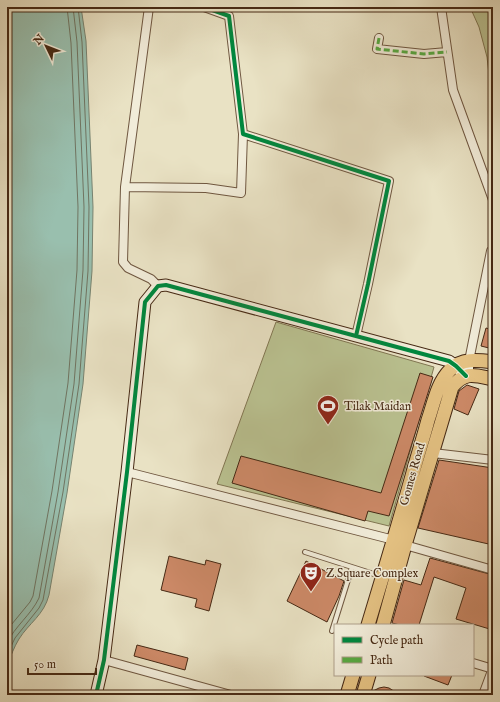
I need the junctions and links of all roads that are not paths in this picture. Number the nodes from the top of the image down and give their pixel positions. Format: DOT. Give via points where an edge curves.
graph roads {
  1 [pos="149,7"];
  2 [pos="204,7"];
  3 [pos="441,7"];
  4 [pos="379,38"];
  5 [pos="447,52"];
  6 [pos="243,134"];
  7 [pos="125,186"];
  8 [pos="493,200"];
  9 [pos="491,251"];
  10 [pos="158,286"];
  11 [pos="356,336"];
  12 [pos="469,361"];
  13 [pos="493,362"];
  14 [pos="456,366"];
  15 [pos="467,376"];
  16 [pos="493,379"];
  17 [pos="432,453"];
  18 [pos="493,460"];
  19 [pos="127,472"];
  20 [pos="399,543"];
  21 [pos="305,552"];
  22 [pos="352,567"];
  23 [pos="493,570"];
  24 [pos="382,577"];
  25 [pos="334,624"];
  26 [pos="368,624"];
  27 [pos="383,624"];
  28 [pos="334,625"];
  29 [pos="332,631"];
  30 [pos="104,660"];
  31 [pos="474,663"];
  32 [pos="493,668"];
  33 [pos="353,676"];
  34 [pos="368,676"];
  35 [pos="96,695"];
  36 [pos="231,695"];
  37 [pos="347,695"];
  38 [pos="363,695"];
  39 [pos="483,695"];
  1 -- 7 [label="street"];
  2 -- 6 [label="street" via="229,16"];
  3 -- 5 [label="street"];
  4 -- 5 [label="street" via="377,49 424,54"];
  5 -- 8 [label="street" via="453,90"];
  6 -- 7 [label="street" via="241,193 206,188"];
  6 -- 11 [label="street" via="388,181"];
  7 -- 10 [label="street" via="123,262 128,268 151,279"];
  9 -- 12 [label="street"];
  10 -- 11 [label="street" via="166,285"];
  10 -- 19 [label="street" via="145,302"];
  11 -- 14 [label="street" via="449,361"];
  12 -- 13 [label="main road, Gomes Road"];
  12 -- 14 [label="main road, Gomes Road"];
  12 -- 15 [label="street"];
  14 -- 15 [label="street"];
  14 -- 20 [label="main road, Gomes Road" via="446,375 437,392"];
  15 -- 16 [label="main road"];
  15 -- 17 [label="main road, Gomes Road" via="452,387"];
  17 -- 18 [label="street"];
  17 -- 20 [label="main road, Gomes Road"];
  19 -- 20 [label="street"];
  19 -- 30 [label="street"];
  20 -- 23 [label="street"];
  20 -- 24 [label="main road, Gomes Road"];
  20 -- 27 [label="main road, Gomes Road"];
  21 -- 22 [label="lane"];
  22 -- 24 [label="lane"];
  22 -- 25 [label="lane"];
  24 -- 26 [label="main road, Gomes Road"];
  28 -- 29 [label="lane"];
  30 -- 35 [label="street"];
  30 -- 36 [label="street"];
  31 -- 32 [label="street"];
  32 -- 39 [label="street"];
  33 -- 37 [label="main road"];
  34 -- 38 [label="main road"];
}
